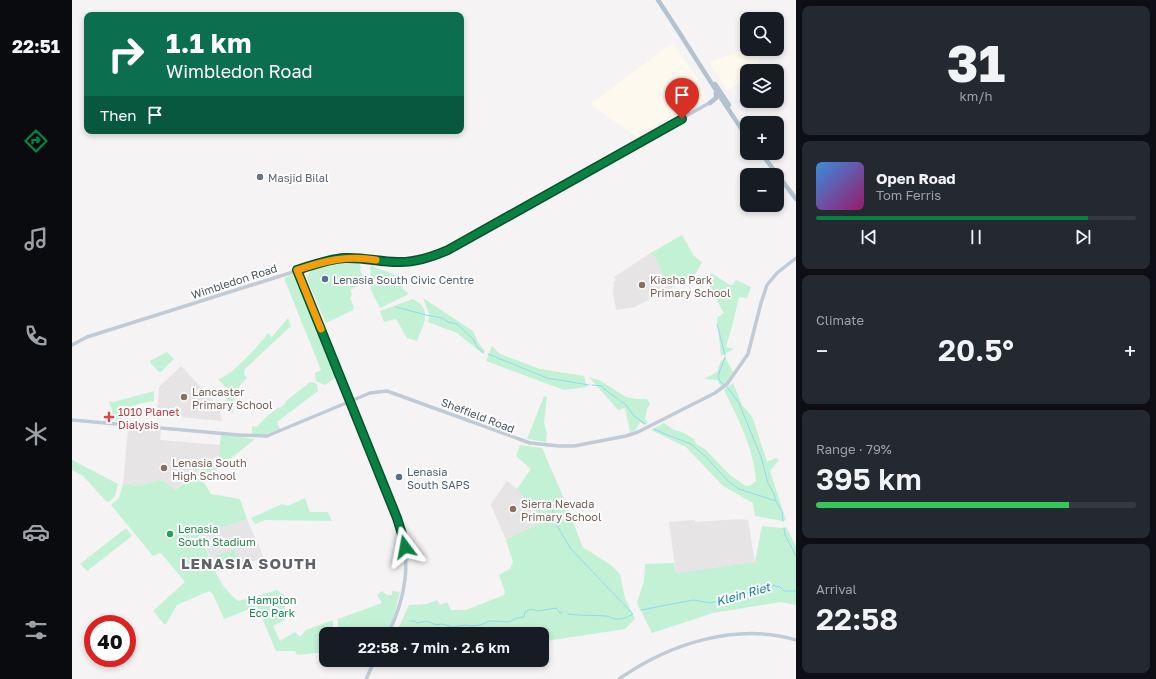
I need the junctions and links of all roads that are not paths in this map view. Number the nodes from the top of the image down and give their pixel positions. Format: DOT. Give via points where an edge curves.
graph roads {
  1 [pos="658,0"];
  2 [pos="694,56"];
  3 [pos="715,90"];
  4 [pos="721,96"];
  5 [pos="710,103"];
  6 [pos="740,123"];
  7 [pos="740,126"];
  8 [pos="765,160"];
  9 [pos="784,186"];
  10 [pos="796,201"];
  11 [pos="796,258"];
  12 [pos="307,267"];
  13 [pos="297,270"];
  14 [pos="301,281"];
  15 [pos="72,345"];
  16 [pos="350,402"];
  17 [pos="72,420"];
  18 [pos="391,627"];
  19 [pos="796,640"];
  20 [pos="372,667"];
  21 [pos="366,679"];
  22 [pos="619,679"];
  1 -- 2 [label="main road"];
  2 -- 3 [label="main road"];
  2 -- 4 [label="main road"];
  3 -- 4 [label="main road"];
  3 -- 5 [label="main road" via="716,98"];
  4 -- 5 [label="street, Wimbledon Road"];
  4 -- 6 [label="main road"];
  4 -- 7 [label="main road"];
  5 -- 12 [label="street, Wimbledon Road" via="435,256 404,262 346,258"];
  8 -- 10 [label="main road"];
  9 -- 10 [label="main road"];
  11 -- 16 [label="street, Sheffield Road" via="777,272 767,285 748,354 727,384 715,393 630,435 574,446 537,444 524,442 387,391 372,392"];
  12 -- 13 [label="street, Wimbledon Road"];
  12 -- 14 [label="street"];
  13 -- 14 [label="street"];
  13 -- 15 [label="street, Wimbledon Road" via="87,336"];
  14 -- 16 [label="street"];
  16 -- 17 [label="street, Sheffield Road" via="264,436"];
  16 -- 18 [label="street" via="397,518 405,547 403,593"];
  19 -- 22 [label="street" via="760,633 719,637 660,656"];
  20 -- 21 [label="street"];
}
